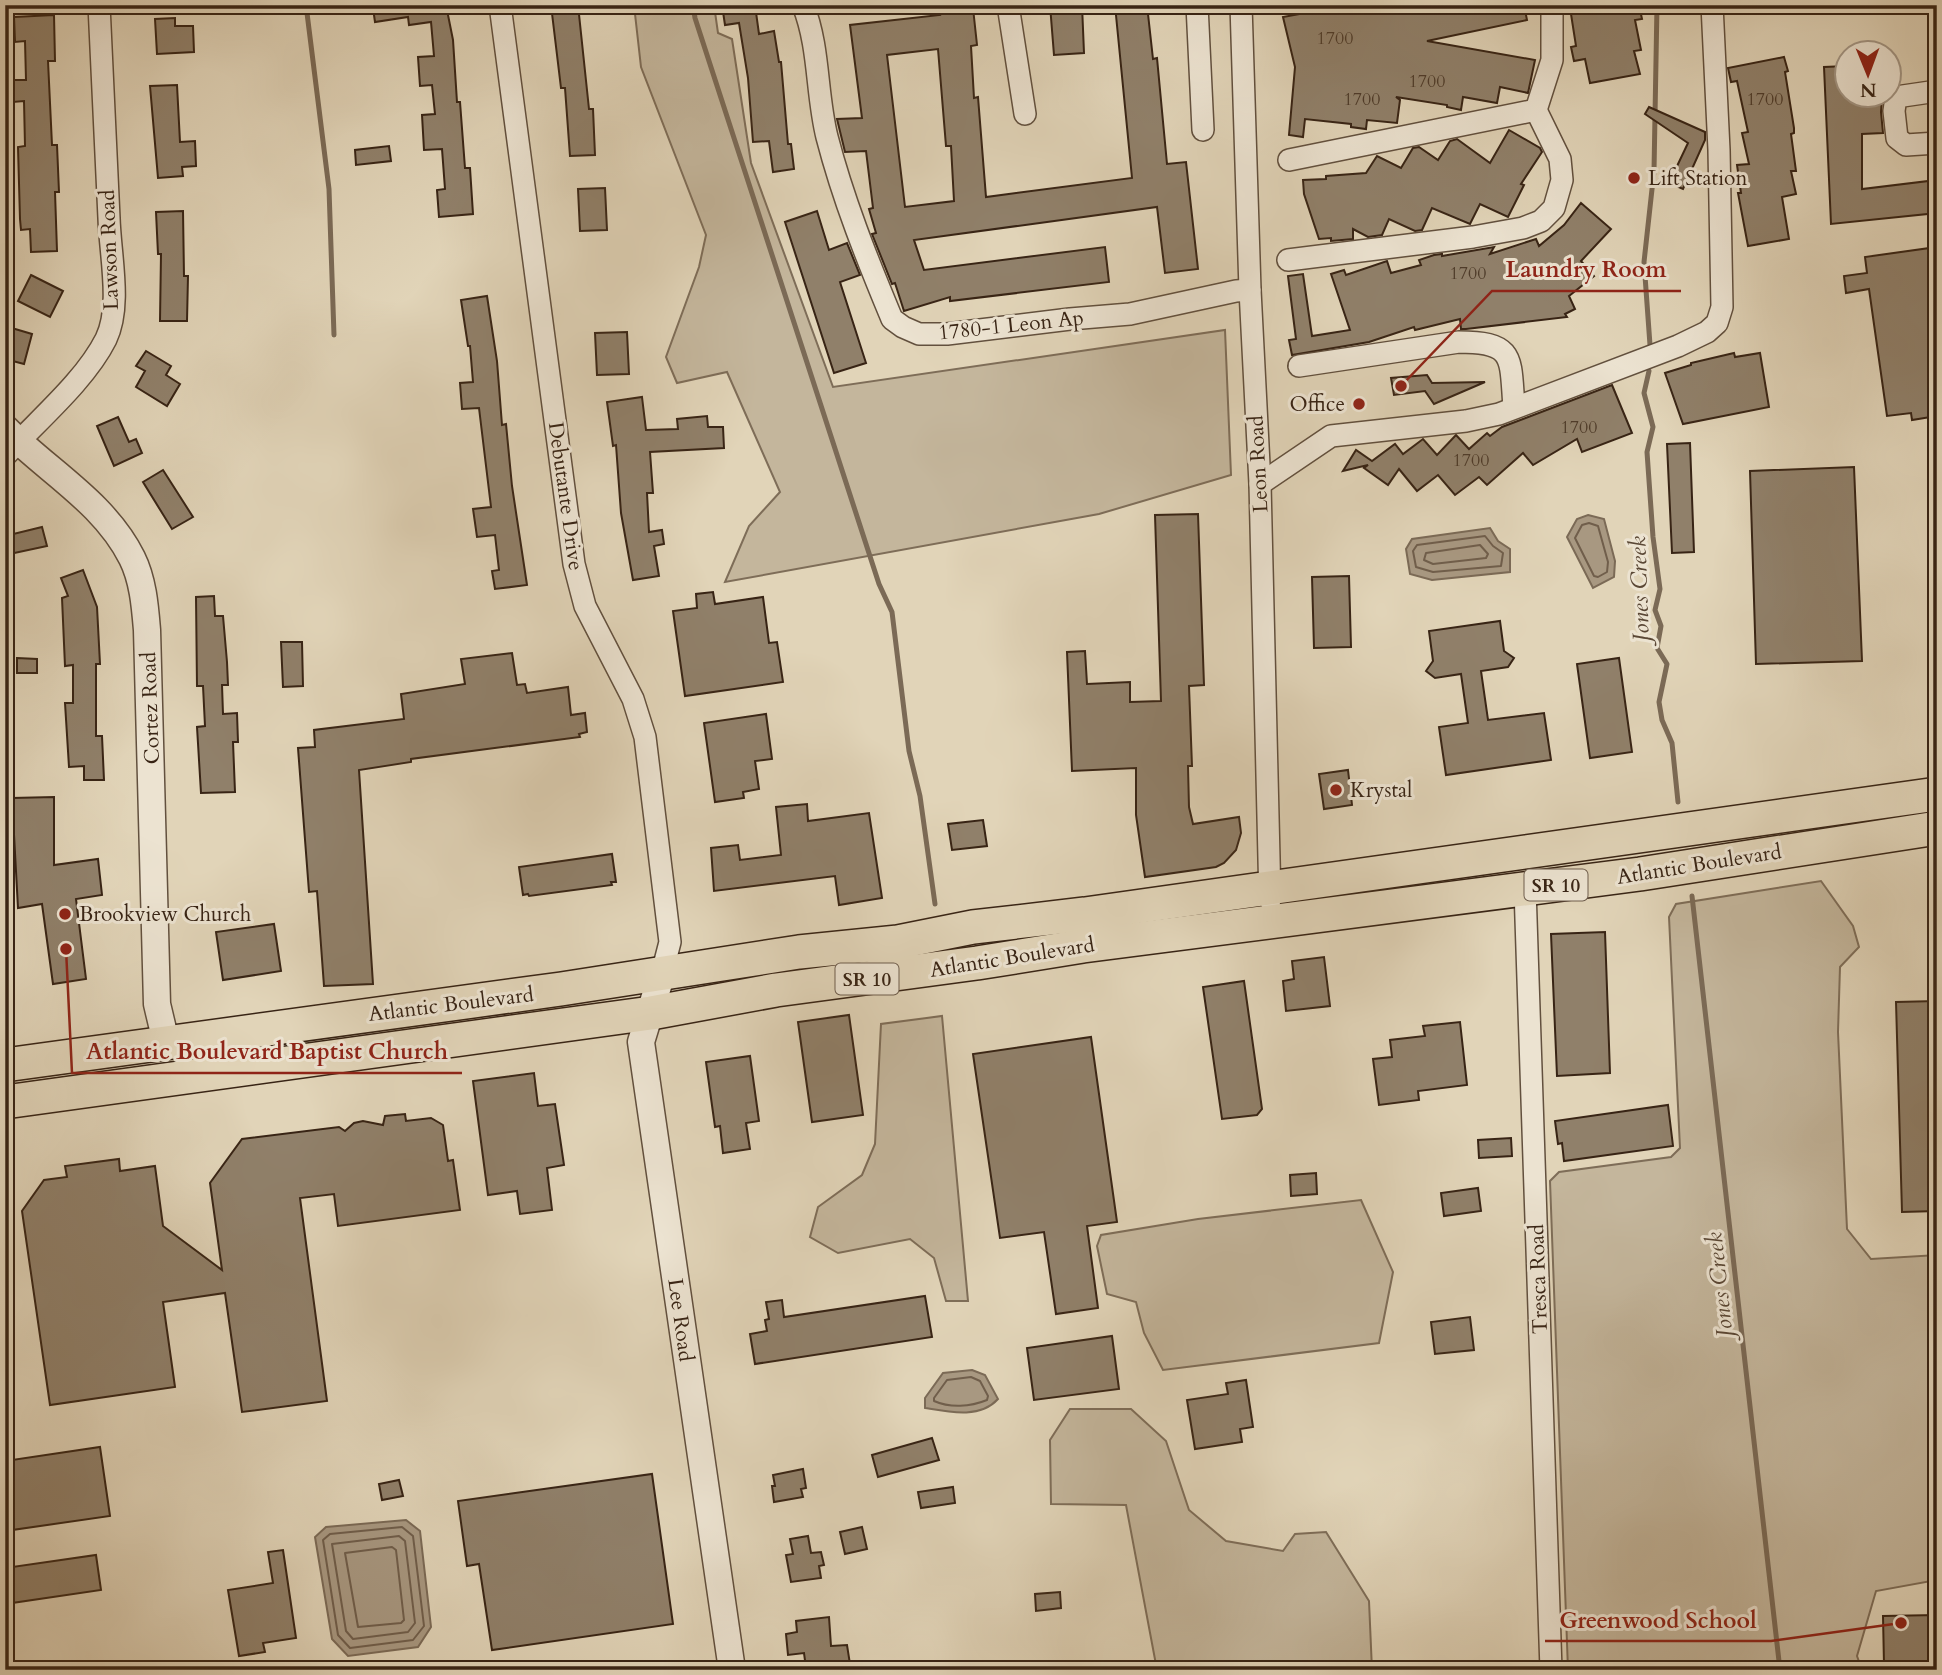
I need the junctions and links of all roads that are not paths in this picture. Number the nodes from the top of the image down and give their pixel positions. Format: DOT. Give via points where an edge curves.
graph roads {
  1 [pos="99,5"];
  2 [pos="500,5"];
  3 [pos="803,5"];
  4 [pos="1009,5"];
  5 [pos="1197,5"];
  6 [pos="1241,5"];
  7 [pos="1552,5"];
  8 [pos="1712,5"];
  9 [pos="1937,91"];
  10 [pos="1536,110"];
  11 [pos="1025,114"];
  12 [pos="1203,130"];
  13 [pos="1937,143"];
  14 [pos="1289,160"];
  15 [pos="1288,260"];
  16 [pos="1250,290"];
  17 [pos="1299,366"];
  18 [pos="1514,407"];
  19 [pos="10,442"];
  20 [pos="1260,484"];
  21 [pos="1937,794"];
  22 [pos="1937,828"];
  23 [pos="1579,845"];
  24 [pos="1270,887"];
  25 [pos="1525,889"];
  26 [pos="1269,923"];
  27 [pos="662,973"];
  28 [pos="652,1013"];
  29 [pos="223,1035"];
  30 [pos="166,1042"];
  31 [pos="5,1065"];
  32 [pos="174,1078"];
  33 [pos="118,1086"];
  34 [pos="5,1102"];
  35 [pos="732,1670"];
  36 [pos="1551,1670"];
  1 -- 19 [label="street, Lawson Road" via="113,315 93,361"];
  2 -- 27 [label="street, Debutante Drive" via="574,564 585,606 633,699 645,737 670,942"];
  3 -- 16 [label="street, 1780-1 Leon Ap" via="812,28 827,134 843,191 892,319 902,327 919,334 947,334 1130,314"];
  4 -- 11 [label="street"];
  5 -- 12 [label="street"];
  6 -- 16 [label="street, Leon Road"];
  7 -- 10 [label="street" via="1552,60"];
  8 -- 18 [label="street" via="1720,163 1722,307 1717,323 1678,346"];
  9 -- 13 [label="street" via="1896,97 1894,111 1897,138 1906,145"];
  10 -- 14 [label="street"];
  10 -- 15 [label="street" via="1560,159 1562,180 1554,208 1541,221 1473,237"];
  16 -- 20 [label="street, Leon Road"];
  17 -- 18 [label="street" via="1483,342 1499,348 1510,360"];
  18 -- 20 [label="street" via="1466,421 1331,436"];
  19 -- 30 [label="street, Cortez Road" via="88,501 118,534 143,592 148,630 158,1004"];
  20 -- 24 [label="street, Leon Road"];
  21 -- 23 [label="highway, Atlantic Boulevard / SR 10"];
  22 -- 25 [label="highway, Atlantic Boulevard / SR 10"];
  23 -- 24 [label="highway, Atlantic Boulevard / SR 10"];
  23 -- 25 [label="highway" via="1570,866 1539,869"];
  24 -- 26 [label="street, Leon Road"];
  24 -- 27 [label="highway, Atlantic Boulevard / SR 10"];
  25 -- 26 [label="highway, Atlantic Boulevard / SR 10"];
  25 -- 36 [label="street, Tresca Road"];
  26 -- 28 [label="highway, Atlantic Boulevard / SR 10" via="776,990"];
  27 -- 28 [label="street, Lee Road"];
  27 -- 29 [label="highway, Atlantic Boulevard / SR 10"];
  28 -- 32 [label="highway, Atlantic Boulevard / SR 10"];
  28 -- 35 [label="street, Lee Road" via="641,1042"];
  29 -- 30 [label="highway, Atlantic Boulevard / SR 10"];
  29 -- 32 [label="highway" via="211,1054 175,1065"];
  30 -- 31 [label="highway, Atlantic Boulevard / SR 10"];
  30 -- 33 [label="highway" via="167,1057 135,1066"];
  32 -- 33 [label="highway, Atlantic Boulevard / SR 10"];
  33 -- 34 [label="highway, Atlantic Boulevard / SR 10"];
}
